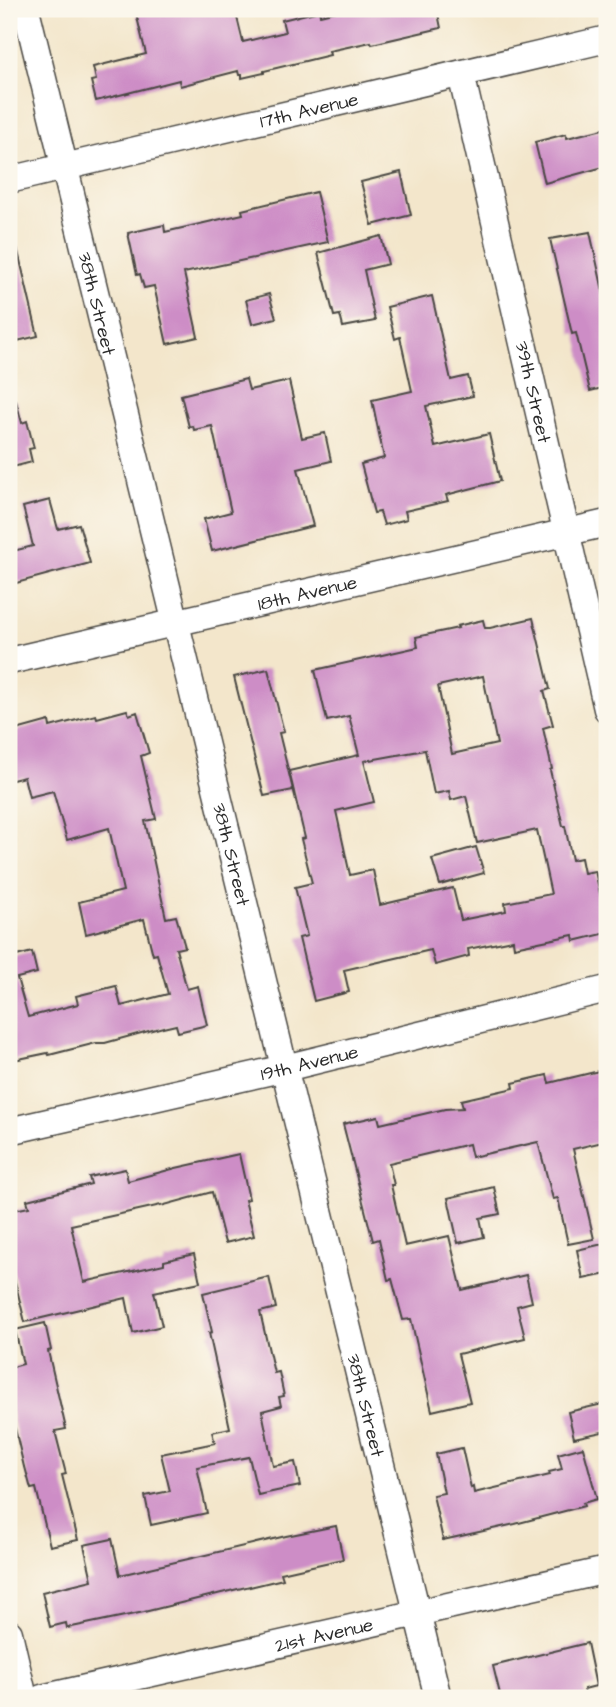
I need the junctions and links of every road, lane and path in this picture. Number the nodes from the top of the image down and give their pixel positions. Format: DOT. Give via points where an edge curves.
graph roads {
  1 [pos="26,9"];
  2 [pos="607,39"];
  3 [pos="461,74"];
  4 [pos="65,167"];
  5 [pos="9,180"];
  6 [pos="607,523"];
  7 [pos="567,533"];
  8 [pos="176,623"];
  9 [pos="9,661"];
  10 [pos="607,709"];
  11 [pos="607,989"];
  12 [pos="285,1068"];
  13 [pos="9,1131"];
  14 [pos="607,1570"];
  15 [pos="418,1613"];
  16 [pos="9,1633"];
  17 [pos="24,1698"];
  18 [pos="42,1698"];
  19 [pos="438,1698"];
  1 -- 4 [label="street, 38th Street"];
  2 -- 3 [label="street, 17th Avenue"];
  3 -- 4 [label="street, 17th Avenue"];
  3 -- 7 [label="street, 39th Street"];
  4 -- 5 [label="street, 17th Avenue"];
  4 -- 8 [label="street, 38th Street"];
  6 -- 7 [label="street, 18th Avenue"];
  7 -- 8 [label="street, 18th Avenue"];
  7 -- 10 [label="street, 39th Street"];
  8 -- 9 [label="street, 18th Avenue"];
  8 -- 12 [label="street, 38th Street"];
  11 -- 12 [label="street, 19th Avenue"];
  12 -- 13 [label="street, 19th Avenue"];
  12 -- 15 [label="street, 38th Street"];
  14 -- 15 [label="street, 21st Avenue"];
  15 -- 18 [label="street, 21st Avenue"];
  15 -- 19 [label="street, 38th Street"];
  16 -- 17 [label="street"];
}
